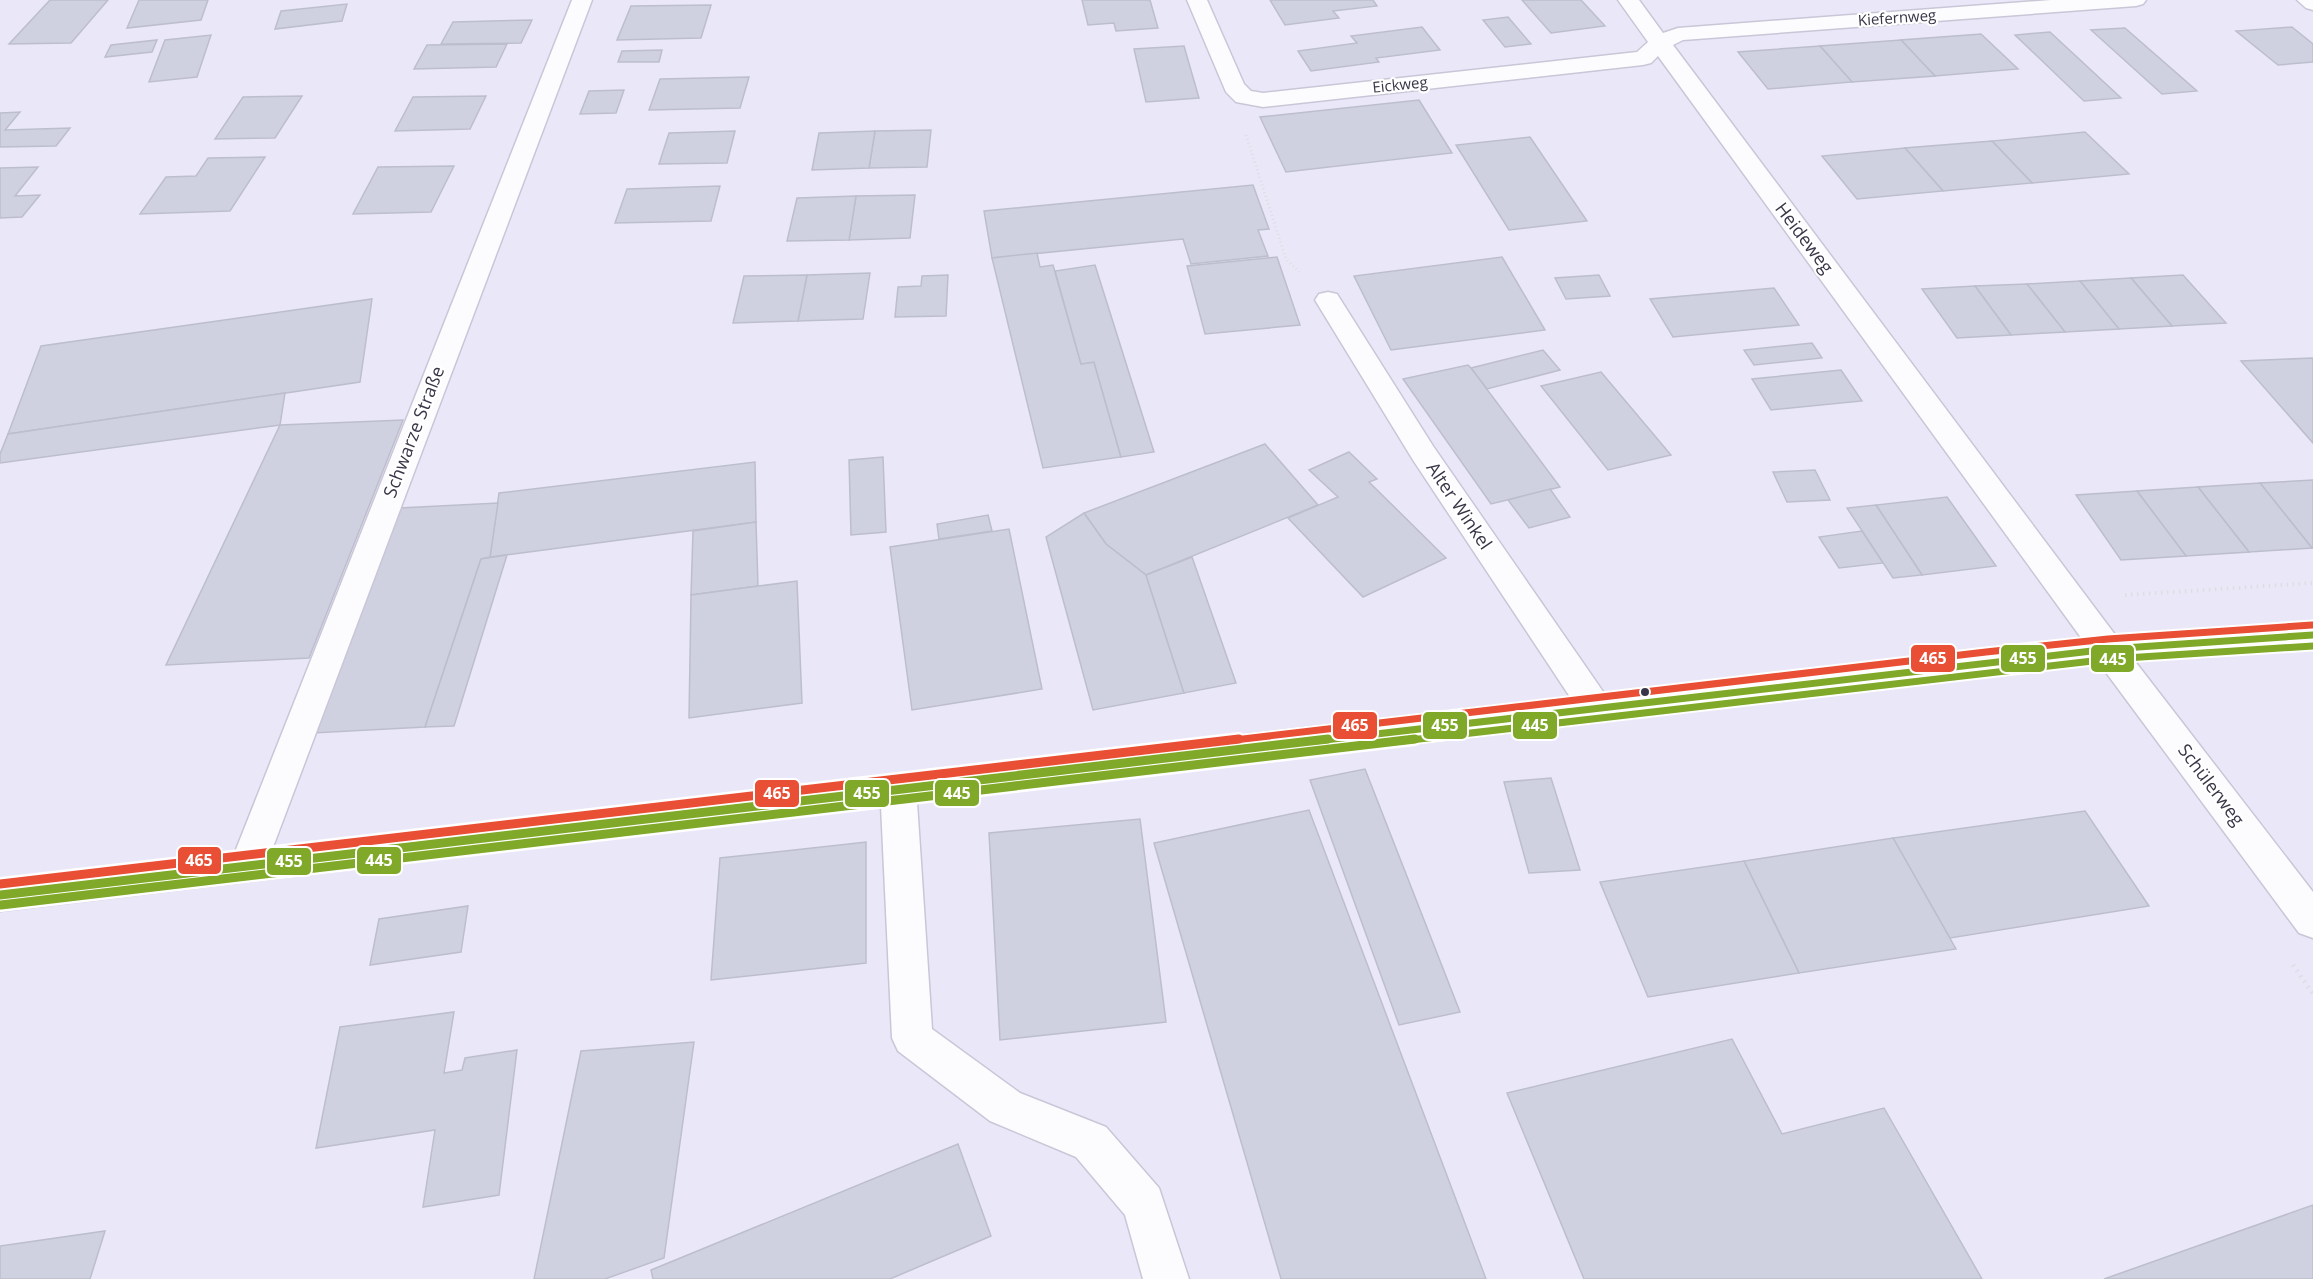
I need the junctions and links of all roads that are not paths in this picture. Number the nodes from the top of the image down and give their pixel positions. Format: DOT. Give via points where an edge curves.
graph roads {
  1 [pos="582,0"];
  2 [pos="1197,0"];
  3 [pos="1628,0"];
  4 [pos="2136,0"];
  5 [pos="2307,0"];
  6 [pos="2313,4"];
  7 [pos="1660,43"];
  8 [pos="1328,300"];
  9 [pos="2313,635"];
  10 [pos="2109,649"];
  11 [pos="1596,709"];
  12 [pos="898,789"];
  13 [pos="248,865"];
  14 [pos="0,895"];
  15 [pos="2313,921"];
  16 [pos="1166,1279"];
  1 -- 13 [label="street, Schwarze Straße"];
  2 -- 7 [label="street, Eickweg" via="1234,87 1244,97 1263,100 1643,58"];
  3 -- 7 [label="street, Heideweg"];
  4 -- 7 [label="street, Kiefernweg" via="1678,34"];
  5 -- 6 [label="street"];
  7 -- 10 [label="street, Heideweg"];
  8 -- 11 [label="street, Alter Winkel" via="1423,453"];
  9 -- 10 [label="street"];
  10 -- 11 [label="street"];
  10 -- 15 [label="street, Schülerweg"];
  11 -- 12 [label="street"];
  12 -- 13 [label="street"];
  12 -- 16 [label="street" via="912,1038 1005,1107 1090,1142 1144,1203"];
  13 -- 14 [label="street"];
}
